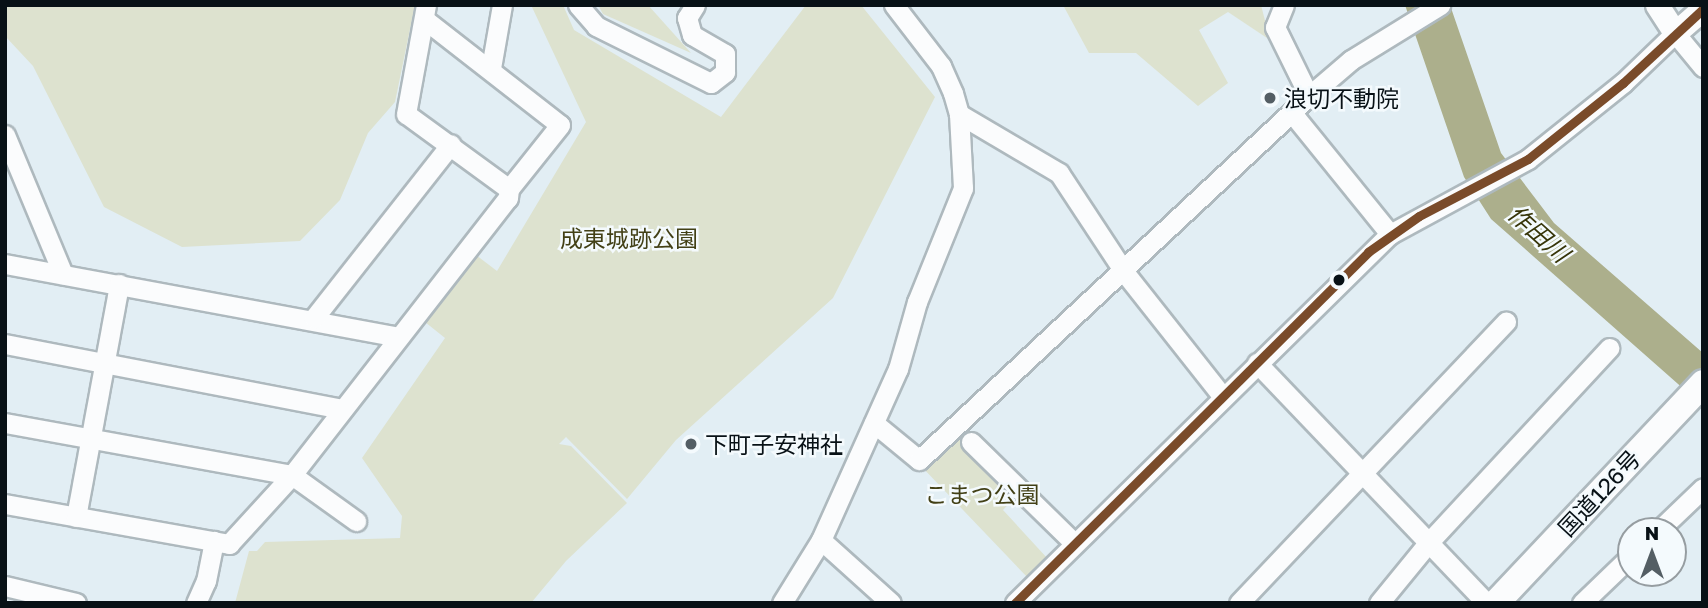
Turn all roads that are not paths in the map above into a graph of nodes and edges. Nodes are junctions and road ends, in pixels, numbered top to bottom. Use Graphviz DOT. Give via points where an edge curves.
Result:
graph roads {
  1 [pos="502,5"];
  2 [pos="578,5"];
  3 [pos="695,5"];
  4 [pos="894,5"];
  5 [pos="1284,5"];
  6 [pos="1440,5"];
  7 [pos="1657,5"];
  8 [pos="1703,9"];
  9 [pos="425,12"];
  10 [pos="1675,33"];
  11 [pos="491,68"];
  12 [pos="1703,68"];
  13 [pos="1308,96"];
  14 [pos="1292,113"];
  15 [pos="959,114"];
  16 [pos="5,135"];
  17 [pos="451,144"];
  18 [pos="5,183"];
  19 [pos="27,187"];
  20 [pos="509,189"];
  21 [pos="1390,234"];
  22 [pos="5,264"];
  23 [pos="1125,272"];
  24 [pos="63,274"];
  25 [pos="119,284"];
  26 [pos="314,318"];
  27 [pos="1506,322"];
  28 [pos="398,337"];
  29 [pos="5,344"];
  30 [pos="1609,348"];
  31 [pos="104,363"];
  32 [pos="1256,363"];
  33 [pos="1703,383"];
  34 [pos="1222,396"];
  35 [pos="343,409"];
  36 [pos="5,423"];
  37 [pos="874,423"];
  38 [pos="91,438"];
  39 [pos="971,442"];
  40 [pos="1363,470"];
  41 [pos="292,475"];
  42 [pos="1703,488"];
  43 [pos="5,505"];
  44 [pos="76,517"];
  45 [pos="1673,517"];
  46 [pos="356,521"];
  47 [pos="821,540"];
  48 [pos="214,541"];
  49 [pos="1429,542"];
  50 [pos="1074,543"];
  51 [pos="1617,569"];
  52 [pos="5,586"];
  53 [pos="76,603"];
  54 [pos="196,603"];
  55 [pos="782,603"];
  56 [pos="891,603"];
  57 [pos="1015,603"];
  58 [pos="1240,603"];
  59 [pos="1379,603"];
  60 [pos="1486,603"];
  61 [pos="1496,603"];
  62 [pos="1582,603"];
  1 -- 11 [label="street"];
  2 -- 3 [label="street" via="596,26 711,83 725,72 725,54 692,35 687,18"];
  4 -- 15 [label="street" via="941,66"];
  5 -- 13 [label="street" via="1275,27"];
  6 -- 13 [label="street" via="1394,32"];
  7 -- 10 [label="main road"];
  8 -- 10 [label="main road"];
  9 -- 11 [label="street"];
  9 -- 17 [label="street" via="406,114"];
  10 -- 12 [label="street"];
  10 -- 21 [label="street" via="1623,83 1528,159"];
  11 -- 20 [label="street" via="561,125"];
  13 -- 14 [label="street"];
  14 -- 21 [label="street"];
  14 -- 23 [label="street"];
  15 -- 23 [label="street" via="1059,173"];
  15 -- 37 [label="street" via="963,188 916,302 898,369"];
  16 -- 19 [label="street"];
  17 -- 20 [label="street"];
  17 -- 26 [label="street"];
  18 -- 19 [label="street"];
  19 -- 24 [label="street"];
  20 -- 28 [label="street" via="509,198"];
  21 -- 32 [label="street"];
  22 -- 24 [label="street"];
  23 -- 34 [label="street"];
  23 -- 37 [label="street" via="919,460"];
  24 -- 25 [label="street"];
  25 -- 26 [label="street"];
  25 -- 31 [label="street"];
  26 -- 28 [label="street"];
  27 -- 40 [label="street"];
  28 -- 35 [label="street"];
  29 -- 31 [label="street"];
  30 -- 49 [label="street"];
  31 -- 35 [label="street"];
  31 -- 38 [label="street"];
  32 -- 34 [label="street"];
  32 -- 40 [label="street"];
  33 -- 61 [label="highway, 国道126号"];
  34 -- 50 [label="street"];
  35 -- 41 [label="street"];
  36 -- 38 [label="street"];
  37 -- 47 [label="street"];
  38 -- 41 [label="street"];
  38 -- 44 [label="street"];
  39 -- 50 [label="street"];
  40 -- 49 [label="street"];
  40 -- 58 [label="street"];
  41 -- 46 [label="street"];
  41 -- 48 [label="street" via="229,544"];
  42 -- 45 [label="street"];
  43 -- 44 [label="street"];
  44 -- 48 [label="street"];
  47 -- 55 [label="street"];
  47 -- 56 [label="street"];
  48 -- 54 [label="street" via="206,582"];
  49 -- 59 [label="street"];
  49 -- 60 [label="street"];
  50 -- 57 [label="street"];
  51 -- 62 [label="street"];
  52 -- 53 [label="street"];
}
